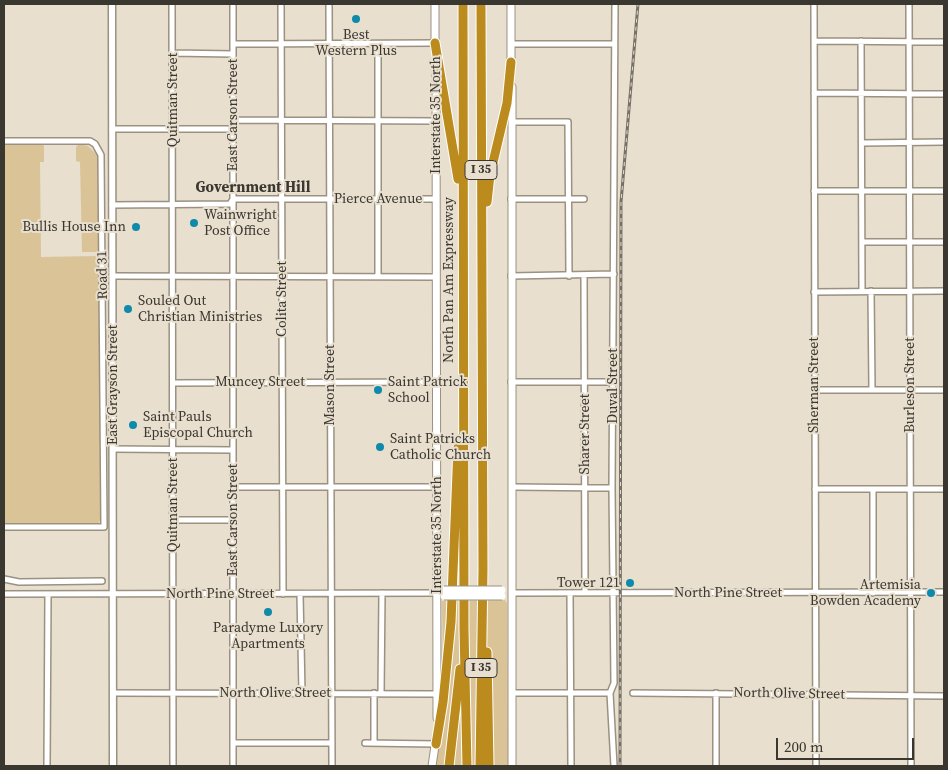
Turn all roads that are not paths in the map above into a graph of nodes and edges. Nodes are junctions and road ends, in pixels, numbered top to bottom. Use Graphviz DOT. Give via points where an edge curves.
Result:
graph roads {
  1 [pos="112,4"];
  2 [pos="172,4"];
  3 [pos="233,4"];
  4 [pos="281,4"];
  5 [pos="328,4"];
  6 [pos="435,4"];
  7 [pos="464,4"];
  8 [pos="481,4"];
  9 [pos="511,4"];
  10 [pos="615,4"];
  11 [pos="814,4"];
  12 [pos="909,4"];
  13 [pos="814,41"];
  14 [pos="861,41"];
  15 [pos="909,42"];
  16 [pos="944,42"];
  17 [pos="435,43"];
  18 [pos="233,44"];
  19 [pos="281,44"];
  20 [pos="328,44"];
  21 [pos="378,44"];
  22 [pos="511,44"];
  23 [pos="614,44"];
  24 [pos="172,54"];
  25 [pos="233,54"];
  26 [pos="511,62"];
  27 [pos="814,93"];
  28 [pos="862,93"];
  29 [pos="909,94"];
  30 [pos="944,94"];
  31 [pos="233,120"];
  32 [pos="281,121"];
  33 [pos="328,121"];
  34 [pos="436,121"];
  35 [pos="377,122"];
  36 [pos="512,122"];
  37 [pos="112,129"];
  38 [pos="173,129"];
  39 [pos="233,129"];
  40 [pos="4,141"];
  41 [pos="910,142"];
  42 [pos="944,142"];
  43 [pos="862,143"];
  44 [pos="814,191"];
  45 [pos="862,191"];
  46 [pos="910,191"];
  47 [pos="944,191"];
  48 [pos="233,199"];
  49 [pos="329,199"];
  50 [pos="436,199"];
  51 [pos="511,199"];
  52 [pos="568,199"];
  53 [pos="584,199"];
  54 [pos="281,200"];
  55 [pos="378,200"];
  56 [pos="112,205"];
  57 [pos="173,205"];
  58 [pos="862,242"];
  59 [pos="910,242"];
  60 [pos="944,242"];
  61 [pos="614,274"];
  62 [pos="584,275"];
  63 [pos="113,276"];
  64 [pos="173,276"];
  65 [pos="234,276"];
  66 [pos="511,276"];
  67 [pos="569,276"];
  68 [pos="282,277"];
  69 [pos="329,277"];
  70 [pos="378,277"];
  71 [pos="436,277"];
  72 [pos="862,291"];
  73 [pos="871,291"];
  74 [pos="910,291"];
  75 [pos="944,291"];
  76 [pos="814,292"];
  77 [pos="463,322"];
  78 [pos="482,337"];
  79 [pos="282,381"];
  80 [pos="233,382"];
  81 [pos="330,382"];
  82 [pos="437,382"];
  83 [pos="511,382"];
  84 [pos="584,382"];
  85 [pos="614,382"];
  86 [pos="174,383"];
  87 [pos="463,385"];
  88 [pos="814,390"];
  89 [pos="872,390"];
  90 [pos="910,390"];
  91 [pos="944,390"];
  92 [pos="113,449"];
  93 [pos="233,450"];
  94 [pos="173,451"];
  95 [pos="233,487"];
  96 [pos="282,487"];
  97 [pos="330,487"];
  98 [pos="437,487"];
  99 [pos="512,487"];
  100 [pos="585,488"];
  101 [pos="612,488"];
  102 [pos="815,489"];
  103 [pos="873,489"];
  104 [pos="910,489"];
  105 [pos="944,489"];
  106 [pos="173,520"];
  107 [pos="233,520"];
  108 [pos="4,527"];
  109 [pos="483,569"];
  110 [pos="4,579"];
  111 [pos="102,581"];
  112 [pos="873,592"];
  113 [pos="911,592"];
  114 [pos="944,592"];
  115 [pos="382,593"];
  116 [pos="436,593"];
  117 [pos="513,593"];
  118 [pos="570,593"];
  119 [pos="585,593"];
  120 [pos="614,593"];
  121 [pos="814,593"];
  122 [pos="4,594"];
  123 [pos="48,594"];
  124 [pos="113,594"];
  125 [pos="174,594"];
  126 [pos="233,594"];
  127 [pos="283,594"];
  128 [pos="300,594"];
  129 [pos="331,594"];
  130 [pos="464,629"];
  131 [pos="113,693"];
  132 [pos="174,693"];
  133 [pos="233,693"];
  134 [pos="302,693"];
  135 [pos="374,693"];
  136 [pos="381,693"];
  137 [pos="513,693"];
  138 [pos="633,693"];
  139 [pos="716,693"];
  140 [pos="332,694"];
  141 [pos="437,694"];
  142 [pos="570,694"];
  143 [pos="610,694"];
  144 [pos="814,695"];
  145 [pos="911,696"];
  146 [pos="944,696"];
  147 [pos="233,743"];
  148 [pos="332,743"];
  149 [pos="365,743"];
  150 [pos="374,743"];
  151 [pos="436,744"];
  152 [pos="47,766"];
  153 [pos="113,766"];
  154 [pos="173,766"];
  155 [pos="233,766"];
  156 [pos="332,766"];
  157 [pos="432,766"];
  158 [pos="449,766"];
  159 [pos="467,766"];
  160 [pos="480,766"];
  161 [pos="490,766"];
  162 [pos="512,766"];
  163 [pos="571,766"];
  164 [pos="614,766"];
  165 [pos="716,766"];
  166 [pos="816,766"];
  167 [pos="911,766"];
  1 -- 37 [label="street, East Grayson Street"];
  2 -- 24 [label="street, Quitman Street"];
  3 -- 18 [label="street, East Carson Street"];
  4 -- 19 [label="street, Colita Street"];
  5 -- 20 [label="street, Mason Street"];
  6 -- 17 [label="main road, Interstate 35 North"];
  7 -- 77 [label="highway, North Pan Am Expressway / I 35"];
  8 -- 78 [label="highway, I 35"];
  9 -- 22 [label="main road"];
  10 -- 23 [label="street, Duval Street"];
  11 -- 13 [label="street, Sherman Street"];
  12 -- 15 [label="street, Burleson Street"];
  13 -- 14 [label="street"];
  13 -- 27 [label="street, Sherman Street"];
  14 -- 15 [label="street"];
  14 -- 28 [label="street"];
  15 -- 16 [label="street"];
  15 -- 29 [label="street, Burleson Street"];
  17 -- 21 [label="street"];
  17 -- 34 [label="main road, Interstate 35 North"];
  17 -- 77 [label="highway" via="458,175"];
  18 -- 19 [label="street"];
  18 -- 25 [label="street, East Carson Street"];
  19 -- 20 [label="street"];
  19 -- 32 [label="street, Colita Street"];
  20 -- 21 [label="street"];
  20 -- 33 [label="street, Mason Street"];
  21 -- 35 [label="street"];
  22 -- 23 [label="street"];
  22 -- 26 [label="main road"];
  23 -- 61 [label="street, Duval Street"];
  24 -- 25 [label="street"];
  24 -- 38 [label="street, Quitman Street"];
  25 -- 31 [label="street, East Carson Street"];
  26 -- 36 [label="main road"];
  26 -- 78 [label="highway" via="507,104 488,188"];
  27 -- 28 [label="street"];
  27 -- 44 [label="street, Sherman Street"];
  28 -- 29 [label="street"];
  28 -- 43 [label="street"];
  29 -- 30 [label="street"];
  29 -- 41 [label="street, Burleson Street"];
  31 -- 32 [label="street"];
  31 -- 39 [label="street, East Carson Street"];
  32 -- 33 [label="street"];
  32 -- 54 [label="street, Colita Street"];
  33 -- 35 [label="street"];
  33 -- 49 [label="street, Mason Street"];
  34 -- 35 [label="street"];
  34 -- 50 [label="main road, Interstate 35 North"];
  35 -- 55 [label="street"];
  36 -- 51 [label="main road"];
  36 -- 52 [label="street" via="568,122"];
  37 -- 38 [label="street"];
  37 -- 56 [label="street, East Grayson Street"];
  38 -- 39 [label="street"];
  38 -- 57 [label="street, Quitman Street"];
  39 -- 48 [label="street, East Carson Street"];
  40 -- 108 [label="street, Road 31" via="86,140 96,144 101,154 104,527"];
  41 -- 42 [label="street"];
  41 -- 43 [label="street"];
  41 -- 46 [label="street, Burleson Street"];
  43 -- 45 [label="street"];
  44 -- 45 [label="street"];
  44 -- 76 [label="street, Sherman Street"];
  45 -- 46 [label="street"];
  45 -- 58 [label="street"];
  46 -- 47 [label="street"];
  46 -- 59 [label="street, Burleson Street"];
  48 -- 54 [label="street, Pierce Avenue"];
  48 -- 57 [label="street, Pierce Avenue" via="230,204"];
  48 -- 65 [label="street, East Carson Street"];
  49 -- 54 [label="street, Pierce Avenue"];
  49 -- 55 [label="street, Pierce Avenue"];
  49 -- 69 [label="street, Mason Street"];
  50 -- 55 [label="street, Pierce Avenue"];
  50 -- 71 [label="main road, Interstate 35 North"];
  51 -- 52 [label="street"];
  51 -- 66 [label="main road"];
  52 -- 53 [label="street"];
  52 -- 67 [label="street"];
  54 -- 68 [label="street, Colita Street"];
  55 -- 70 [label="street"];
  56 -- 57 [label="street, Pierce Avenue"];
  56 -- 63 [label="street, East Grayson Street"];
  57 -- 64 [label="street, Quitman Street"];
  58 -- 59 [label="street"];
  58 -- 72 [label="street"];
  59 -- 60 [label="street"];
  59 -- 74 [label="street, Burleson Street"];
  61 -- 62 [label="street"];
  61 -- 85 [label="street, Duval Street"];
  62 -- 67 [label="street"];
  62 -- 84 [label="street, Sharer Street"];
  63 -- 64 [label="street"];
  63 -- 92 [label="street, East Grayson Street"];
  64 -- 65 [label="street"];
  64 -- 86 [label="street, Quitman Street"];
  65 -- 68 [label="street"];
  65 -- 80 [label="street, East Carson Street"];
  66 -- 67 [label="street"];
  66 -- 83 [label="main road"];
  68 -- 69 [label="street"];
  68 -- 79 [label="street, Colita Street"];
  69 -- 70 [label="street"];
  69 -- 81 [label="street, Mason Street"];
  70 -- 71 [label="street"];
  71 -- 82 [label="main road, Interstate 35 North"];
  72 -- 73 [label="street"];
  72 -- 76 [label="street"];
  73 -- 74 [label="street"];
  73 -- 89 [label="street"];
  74 -- 75 [label="street"];
  74 -- 90 [label="street, Burleson Street"];
  76 -- 88 [label="street, Sherman Street"];
  77 -- 87 [label="highway, North Pan Am Expressway / I 35"];
  78 -- 109 [label="highway, I 35"];
  79 -- 80 [label="street, Muncey Street"];
  79 -- 81 [label="street, Muncey Street"];
  79 -- 96 [label="street, Colita Street"];
  80 -- 86 [label="street, Muncey Street"];
  80 -- 93 [label="street, East Carson Street"];
  81 -- 82 [label="street, Muncey Street"];
  81 -- 97 [label="street, Mason Street"];
  82 -- 98 [label="main road, Interstate 35 North"];
  83 -- 84 [label="street"];
  83 -- 99 [label="main road"];
  84 -- 85 [label="street"];
  84 -- 100 [label="street, Sharer Street"];
  85 -- 101 [label="street, Duval Street"];
  86 -- 94 [label="street, Quitman Street"];
  87 -- 130 [label="highway, North Pan Am Expressway / I 35"];
  87 -- 151 [label="highway" via="458,429 451,622"];
  88 -- 89 [label="street"];
  88 -- 102 [label="street, Sherman Street"];
  89 -- 90 [label="street"];
  90 -- 91 [label="street"];
  90 -- 104 [label="street, Burleson Street"];
  92 -- 94 [label="street"];
  92 -- 124 [label="street, East Grayson Street"];
  93 -- 94 [label="street"];
  93 -- 95 [label="street, East Carson Street"];
  94 -- 106 [label="street, Quitman Street"];
  95 -- 96 [label="street"];
  95 -- 107 [label="street, East Carson Street"];
  96 -- 97 [label="street"];
  96 -- 127 [label="street, Colita Street"];
  97 -- 98 [label="street"];
  97 -- 129 [label="street, Mason Street"];
  98 -- 116 [label="main road, Interstate 35 North"];
  99 -- 100 [label="street"];
  99 -- 117 [label="main road"];
  100 -- 101 [label="street"];
  100 -- 119 [label="street, Sharer Street"];
  101 -- 120 [label="street, Duval Street"];
  102 -- 103 [label="street"];
  102 -- 121 [label="street, Sherman Street"];
  103 -- 104 [label="street"];
  103 -- 112 [label="street"];
  104 -- 105 [label="street"];
  104 -- 113 [label="street, Burleson Street"];
  106 -- 107 [label="street"];
  106 -- 125 [label="street, Quitman Street"];
  107 -- 126 [label="street, East Carson Street"];
  109 -- 160 [label="highway, I 35"];
  109 -- 161 [label="highway"];
  110 -- 111 [label="street" via="20,582"];
  112 -- 113 [label="street, North Pine Street"];
  112 -- 121 [label="street, North Pine Street"];
  113 -- 114 [label="street, North Pine Street"];
  113 -- 145 [label="street, Burleson Street"];
  115 -- 116 [label="street, North Pine Street"];
  115 -- 129 [label="street, North Pine Street"];
  115 -- 136 [label="street"];
  116 -- 117 [label="main road, North Pine Street, bridge"];
  116 -- 141 [label="main road, Interstate 35 North"];
  117 -- 118 [label="street, North Pine Street"];
  117 -- 137 [label="main road"];
  118 -- 119 [label="street, North Pine Street"];
  118 -- 142 [label="street"];
  119 -- 120 [label="street, North Pine Street"];
  120 -- 121 [label="street, North Pine Street"];
  120 -- 143 [label="street, Duval Street" via="614,682"];
  121 -- 144 [label="street, Sherman Street"];
  122 -- 123 [label="street, North Pine Street"];
  123 -- 124 [label="street, North Pine Street"];
  123 -- 152 [label="street"];
  124 -- 125 [label="street, North Pine Street"];
  124 -- 131 [label="street, East Grayson Street"];
  125 -- 126 [label="street, North Pine Street"];
  125 -- 132 [label="street, Quitman Street"];
  126 -- 127 [label="street, North Pine Street"];
  126 -- 133 [label="street, East Carson Street"];
  127 -- 128 [label="street, North Pine Street"];
  128 -- 129 [label="street, North Pine Street"];
  128 -- 134 [label="street"];
  129 -- 140 [label="street, Mason Street"];
  130 -- 158 [label="highway"];
  130 -- 159 [label="highway, North Pan Am Expressway / I 35"];
  131 -- 132 [label="street, North Olive Street"];
  131 -- 153 [label="street, East Grayson Street"];
  132 -- 133 [label="street, North Olive Street"];
  132 -- 154 [label="street, Quitman Street"];
  133 -- 134 [label="street, North Olive Street"];
  133 -- 147 [label="street, East Carson Street"];
  134 -- 140 [label="street, North Olive Street"];
  135 -- 136 [label="street, North Olive Street"];
  135 -- 140 [label="street, North Olive Street"];
  135 -- 150 [label="street"];
  136 -- 141 [label="street, North Olive Street"];
  137 -- 142 [label="street"];
  137 -- 162 [label="main road"];
  138 -- 139 [label="street, North Olive Street"];
  139 -- 144 [label="street, North Olive Street"];
  139 -- 165 [label="street"];
  140 -- 148 [label="street, Mason Street"];
  141 -- 151 [label="main road, Interstate 35 North"];
  142 -- 143 [label="street"];
  142 -- 163 [label="street"];
  143 -- 164 [label="street, Duval Street"];
  144 -- 145 [label="street, North Olive Street"];
  144 -- 166 [label="street, Sherman Street"];
  145 -- 146 [label="street, North Olive Street"];
  145 -- 167 [label="street, Burleson Street"];
  147 -- 148 [label="street"];
  147 -- 155 [label="street, East Carson Street"];
  148 -- 156 [label="street, Mason Street"];
  149 -- 150 [label="street"];
  150 -- 151 [label="street"];
  151 -- 157 [label="main road, Interstate 35 North"];
}
